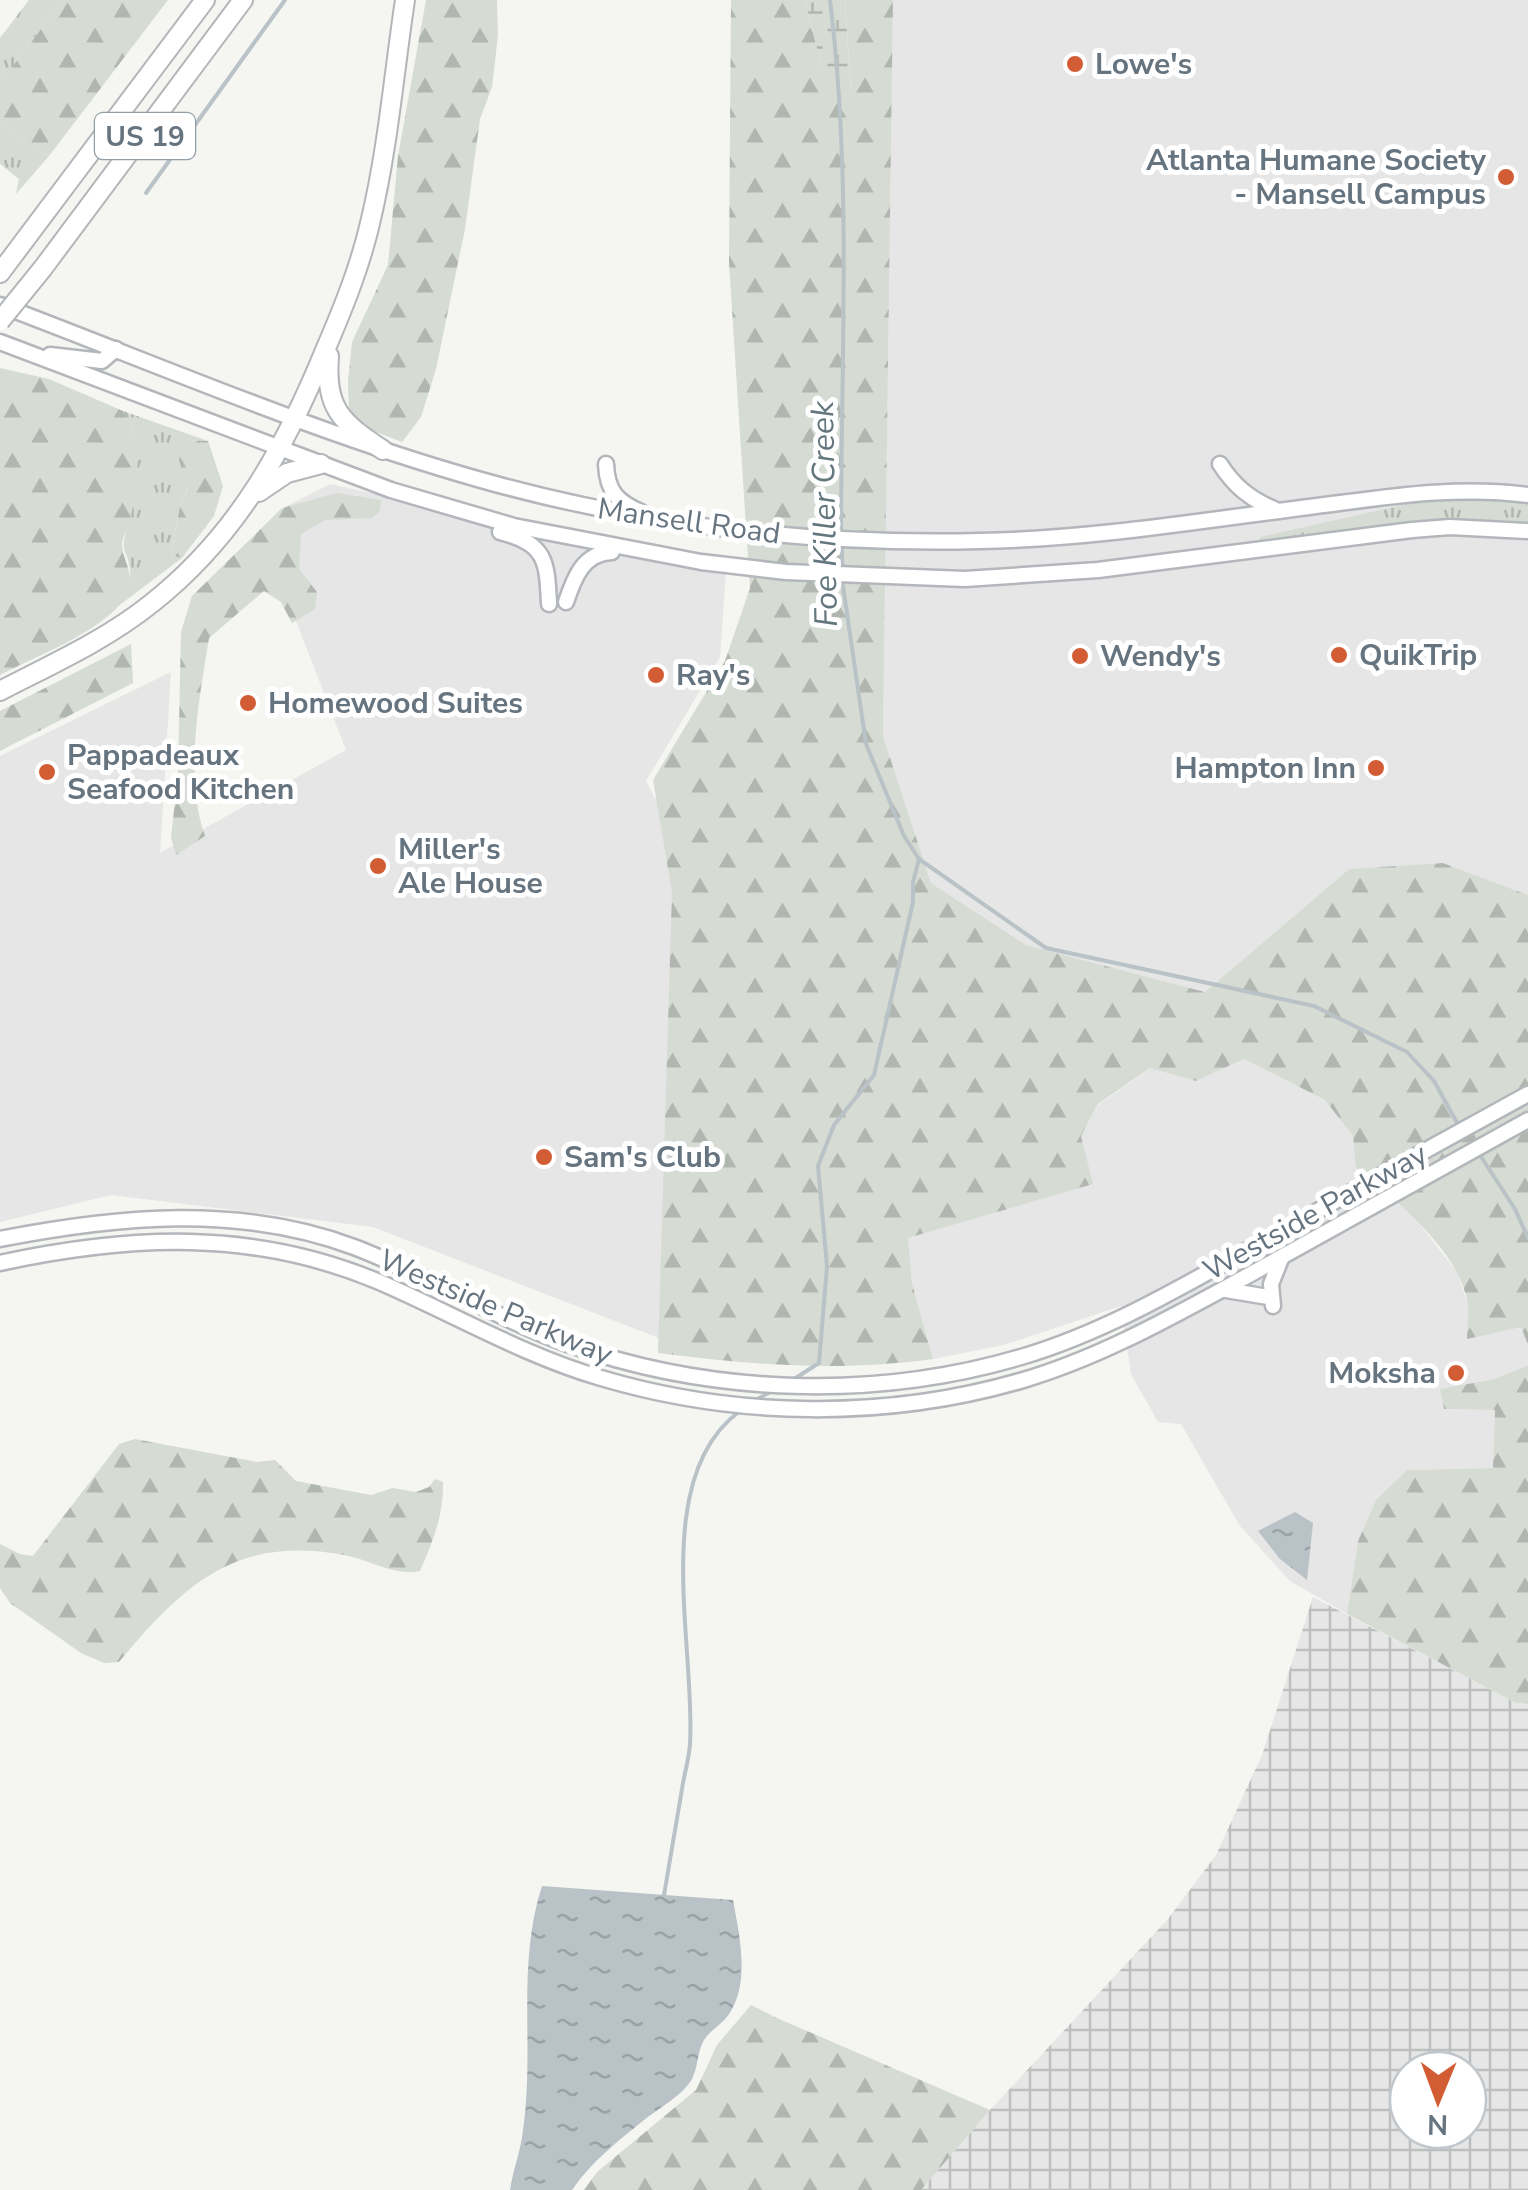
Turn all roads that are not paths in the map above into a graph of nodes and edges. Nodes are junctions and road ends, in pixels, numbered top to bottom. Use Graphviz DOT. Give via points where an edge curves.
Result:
graph roads {
  1 [pos="205,0"];
  2 [pos="243,0"];
  3 [pos="405,0"];
  4 [pos="6,266"];
  5 [pos="0,305"];
  6 [pos="0,321"];
  7 [pos="330,340"];
  8 [pos="0,342"];
  9 [pos="116,349"];
  10 [pos="25,352"];
  11 [pos="298,418"];
  12 [pos="281,449"];
  13 [pos="383,450"];
  14 [pos="321,464"];
  15 [pos="606,464"];
  16 [pos="1220,464"];
  17 [pos="1528,495"];
  18 [pos="248,502"];
  19 [pos="446,507"];
  20 [pos="1280,511"];
  21 [pos="665,522"];
  22 [pos="1528,531"];
  23 [pos="658,556"];
  24 [pos="566,602"];
  25 [pos="549,604"];
  26 [pos="0,690"];
  27 [pos="1528,1094"];
  28 [pos="1528,1120"];
  29 [pos="0,1239"];
  30 [pos="1282,1257"];
  31 [pos="0,1262"];
  32 [pos="1220,1291"];
  1 -- 4 [label="highway, US 19"];
  2 -- 6 [label="highway, US 19, bridge"];
  3 -- 7 [label="highway" via="372,215"];
  5 -- 9 [label="main road, Mansell Road"];
  7 -- 11 [label="highway"];
  7 -- 13 [label="highway" via="334,408"];
  8 -- 10 [label="main road, Mansell Road"];
  9 -- 10 [label="main road" via="92,361"];
  9 -- 11 [label="main road, Mansell Road"];
  10 -- 12 [label="main road, Mansell Road"];
  11 -- 12 [label="highway"];
  11 -- 13 [label="main road, Mansell Road"];
  12 -- 14 [label="main road, Mansell Road"];
  12 -- 18 [label="highway"];
  13 -- 21 [label="main road, Mansell Road" via="524,492"];
  14 -- 18 [label="highway" via="286,472"];
  14 -- 19 [label="main road, Mansell Road"];
  15 -- 21 [label="main road" via="607,481 620,501"];
  16 -- 20 [label="main road" via="1256,502"];
  17 -- 20 [label="main road, Mansell Road" via="1432,492"];
  18 -- 26 [label="highway" via="152,604 100,640"];
  19 -- 23 [label="main road, Mansell Road"];
  19 -- 25 [label="main road" via="467,523 532,543 545,564"];
  20 -- 21 [label="main road, Mansell Road" via="1107,534 903,542"];
  22 -- 23 [label="main road, Mansell Road" via="1450,527 1098,570 965,579 786,572"];
  23 -- 24 [label="main road" via="601,553 577,574"];
  27 -- 29 [label="main road, Westside Parkway" via="1152,1302 1066,1341 961,1372 865,1384 740,1383 617,1360 554,1339 356,1248 260,1223 139,1219"];
  28 -- 30 [label="main road, Westside Parkway"];
  30 -- 32 [label="main road, Westside Parkway"];
  30 -- 32 [label="main road" via="1270,1301"];
  31 -- 32 [label="main road, Westside Parkway" via="177,1240 282,1250 366,1276 516,1348 600,1378 668,1395 795,1409 906,1404 1021,1380 1122,1342"];
}
